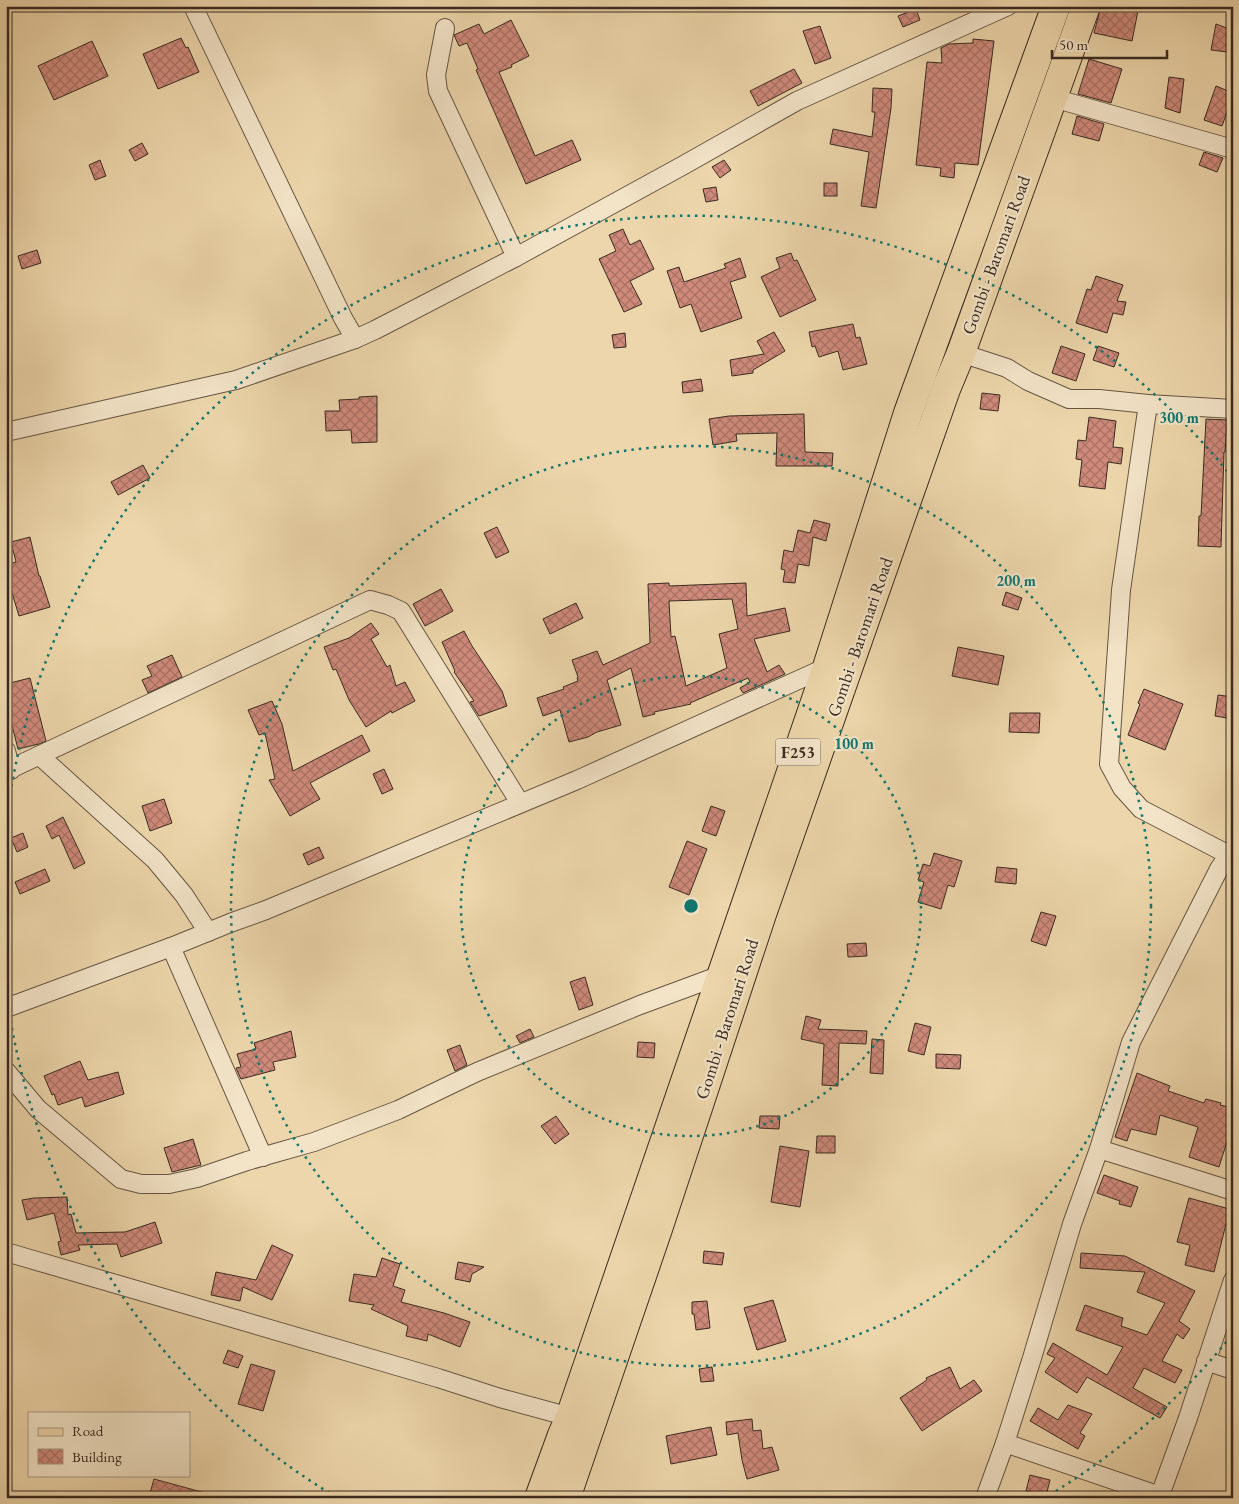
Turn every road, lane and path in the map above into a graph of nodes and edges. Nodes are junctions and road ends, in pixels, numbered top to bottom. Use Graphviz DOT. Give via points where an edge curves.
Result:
graph roads {
  1 [pos="194,6"];
  2 [pos="1008,6"];
  3 [pos="1056,6"];
  4 [pos="1086,6"];
  5 [pos="445,28"];
  6 [pos="1053,98"];
  7 [pos="1233,149"];
  8 [pos="516,257"];
  9 [pos="355,339"];
  10 [pos="961,353"];
  11 [pos="1148,404"];
  12 [pos="1233,409"];
  13 [pos="6,432"];
  14 [pos="827,667"];
  15 [pos="6,751"];
  16 [pos="40,756"];
  17 [pos="9,770"];
  18 [pos="520,803"];
  19 [pos="1231,852"];
  20 [pos="753,911"];
  21 [pos="208,932"];
  22 [pos="171,947"];
  23 [pos="721,975"];
  24 [pos="6,1008"];
  25 [pos="6,1071"];
  26 [pos="1100,1149"];
  27 [pos="263,1157"];
  28 [pos="1233,1191"];
  29 [pos="6,1252"];
  30 [pos="1233,1280"];
  31 [pos="1206,1361"];
  32 [pos="1233,1370"];
  33 [pos="570,1416"];
  34 [pos="1005,1443"];
  35 [pos="1160,1497"];
  36 [pos="539,1498"];
  37 [pos="566,1498"];
  38 [pos="985,1498"];
  1 -- 9 [label="street" via="342,318"];
  2 -- 8 [label="street" via="797,101"];
  3 -- 14 [label="main road, Gombi - Baromari Road / F253" via="908,413"];
  4 -- 6 [label="main road, Gombi - Baromari Road / F253"];
  5 -- 8 [label="street" via="436,75 438,91"];
  6 -- 7 [label="street"];
  6 -- 10 [label="main road, Gombi - Baromari Road / F253"];
  8 -- 9 [label="street"];
  9 -- 13 [label="street" via="236,380"];
  10 -- 11 [label="street" via="1007,368 1069,399"];
  10 -- 20 [label="main road, Gombi - Baromari Road / F253"];
  11 -- 12 [label="street"];
  11 -- 19 [label="street" via="1120,590 1109,764 1122,788 1141,809"];
  14 -- 18 [label="street"];
  14 -- 20 [label="main road, Gombi - Baromari Road / F253"];
  15 -- 17 [label="street"];
  16 -- 17 [label="street"];
  16 -- 18 [label="street" via="370,600 401,611"];
  16 -- 21 [label="street" via="156,860"];
  18 -- 21 [label="street"];
  19 -- 26 [label="street" via="1219,868 1131,1042"];
  20 -- 23 [label="main road, Gombi - Baromari Road / F253"];
  20 -- 37 [label="main road, Gombi - Baromari Road / F253" via="658,1229"];
  21 -- 22 [label="street"];
  22 -- 24 [label="street"];
  22 -- 27 [label="street"];
  23 -- 27 [label="street" via="478,1072 398,1110 314,1142"];
  23 -- 33 [label="main road, Gombi - Baromari Road / F253"];
  25 -- 27 [label="street" via="38,1108 121,1179 141,1184 169,1184"];
  26 -- 28 [label="street"];
  26 -- 34 [label="street" via="1072,1224"];
  29 -- 33 [label="street"];
  30 -- 31 [label="street"];
  31 -- 32 [label="street"];
  31 -- 35 [label="street"];
  33 -- 36 [label="main road, Gombi - Baromari Road / F253"];
  34 -- 35 [label="street"];
  34 -- 38 [label="street"];
}
